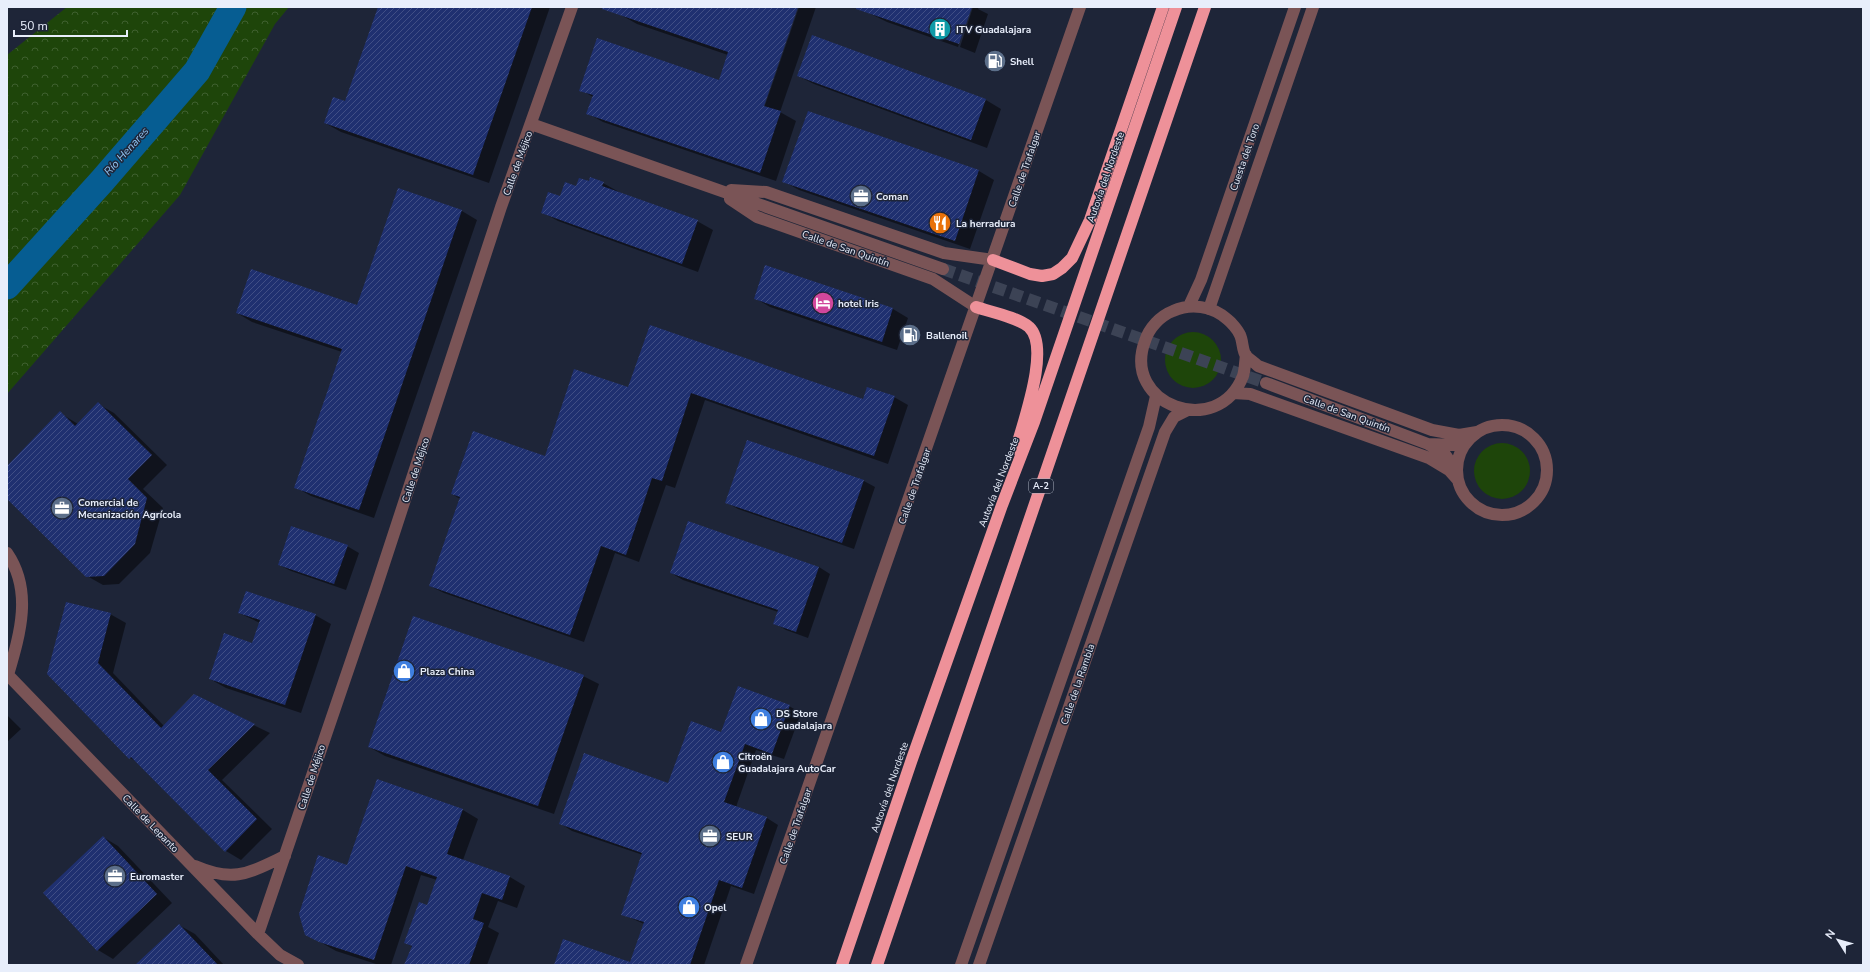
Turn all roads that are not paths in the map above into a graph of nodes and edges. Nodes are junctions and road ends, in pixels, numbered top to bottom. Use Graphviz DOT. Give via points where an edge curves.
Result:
graph roads {
  1 [pos="572,7"];
  2 [pos="1080,7"];
  3 [pos="1163,7"];
  4 [pos="1176,7"];
  5 [pos="1205,7"];
  6 [pos="1295,7"];
  7 [pos="1312,7"];
  8 [pos="531,124"];
  9 [pos="716,189"];
  10 [pos="993,260"];
  11 [pos="943,269"];
  12 [pos="1189,306"];
  13 [pos="976,307"];
  14 [pos="1209,309"];
  15 [pos="1246,355"];
  16 [pos="1266,383"];
  17 [pos="1233,393"];
  18 [pos="1156,396"];
  19 [pos="1186,411"];
  20 [pos="1477,432"];
  21 [pos="1466,441"];
  22 [pos="1428,444"];
  23 [pos="1456,474"];
  24 [pos="1002,505"];
  25 [pos="7,553"];
  26 [pos="8,674"];
  27 [pos="285,856"];
  28 [pos="192,865"];
  29 [pos="258,934"];
  30 [pos="298,965"];
  31 [pos="746,965"];
  32 [pos="842,965"];
  33 [pos="877,965"];
  34 [pos="961,965"];
  35 [pos="979,965"];
  1 -- 8 [label="street, Calle de Méjico"];
  2 -- 10 [label="street, Calle de Trafalgar"];
  3 -- 10 [label="highway" via="1090,220 1072,258 1053,274 1042,276"];
  4 -- 24 [label="highway, Autovía del Nordeste" via="1034,422"];
  5 -- 33 [label="highway, A-2"];
  6 -- 12 [label="street, Cuesta del Toro" via="1201,280"];
  7 -- 14 [label="street"];
  8 -- 9 [label="street, Calle de San Quintín"];
  8 -- 27 [label="street, Calle de Méjico"];
  9 -- 10 [label="street, Calle de San Quintín" via="766,192 944,253"];
  9 -- 11 [label="street, Calle de San Quintín"];
  9 -- 13 [label="street, Calle de San Quintín" via="757,217 933,279"];
  10 -- 13 [label="street, Calle de Trafalgar"];
  12 -- 14 [label="street"];
  12 -- 18 [label="street" via="1172,311 1158,320 1148,333 1142,349 1142,366 1146,382"];
  13 -- 24 [label="highway" via="1029,327 1037,343 1038,365"];
  13 -- 31 [label="street, Calle de Trafalgar"];
  14 -- 15 [label="street" via="1228,319 1240,335"];
  15 -- 17 [label="street" via="1243,375"];
  15 -- 20 [label="street" via="1258,366 1432,430 1459,435"];
  16 -- 22 [label="street, Calle de San Quintín"];
  17 -- 19 [label="street" via="1219,404 1203,410"];
  17 -- 23 [label="street" via="1250,394 1429,458"];
  18 -- 19 [label="street" via="1170,406"];
  18 -- 34 [label="street" via="1149,427"];
  19 -- 35 [label="street, Calle de la Rambla" via="1174,417 1165,432"];
  20 -- 21 [label="street"];
  20 -- 23 [label="street" via="1490,426 1504,425 1518,428 1530,435 1540,446 1545,459 1547,473 1543,487 1536,499 1525,508 1512,514 1498,515 1484,512 1472,504 1463,493"];
  21 -- 22 [label="street, Calle de San Quintín" via="1454,445"];
  21 -- 23 [label="street" via="1458,458"];
  22 -- 23 [label="street, Calle de San Quintín" via="1444,453"];
  24 -- 32 [label="highway, Autovía del Nordeste"];
  25 -- 26 [label="street, Calle de Lepanto" via="20,582 23,606 20,633"];
  26 -- 28 [label="street, Calle de Lepanto"];
  27 -- 28 [label="street" via="241,875 230,876"];
  27 -- 29 [label="street, Calle de Méjico"];
  28 -- 29 [label="street, Calle de Lepanto"];
  29 -- 30 [label="street, Calle de Lepanto" via="280,955"];
}
